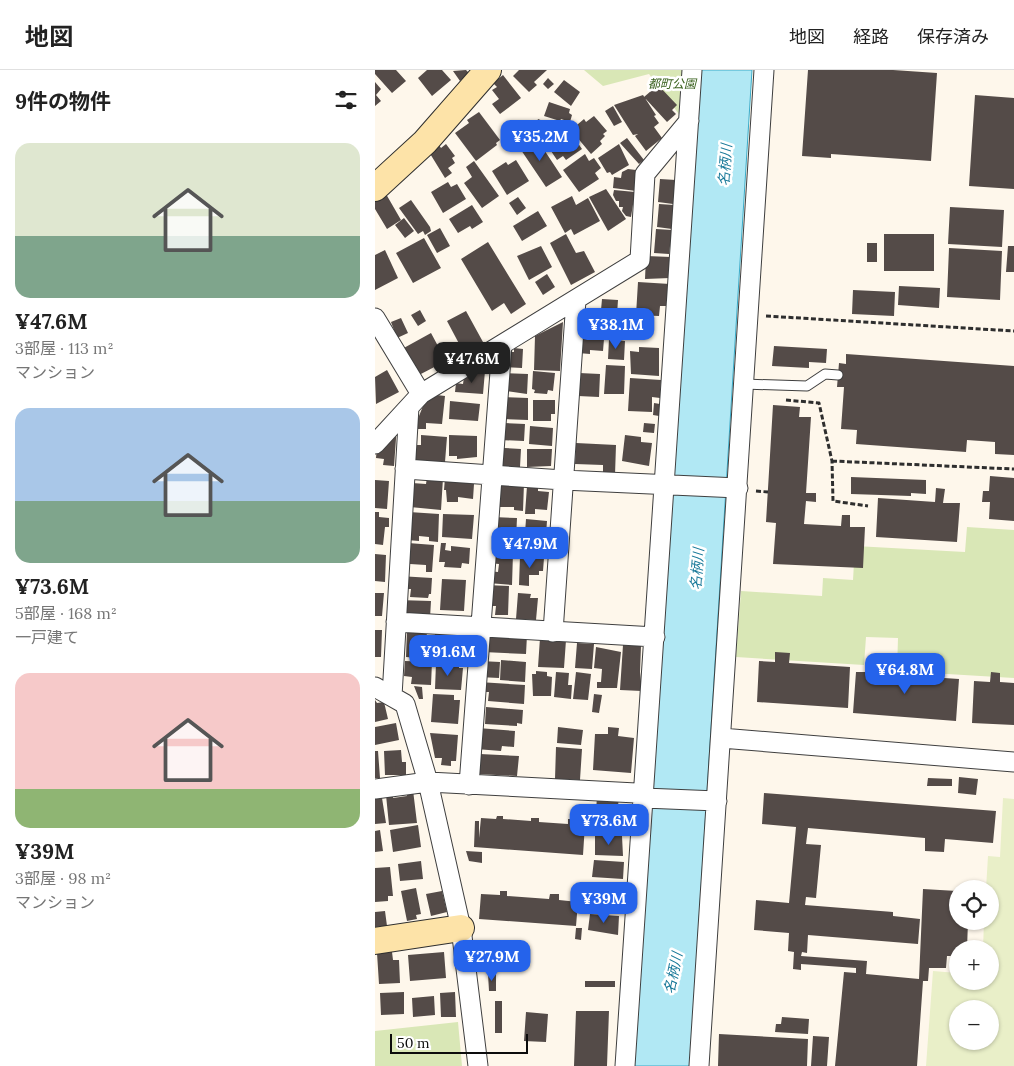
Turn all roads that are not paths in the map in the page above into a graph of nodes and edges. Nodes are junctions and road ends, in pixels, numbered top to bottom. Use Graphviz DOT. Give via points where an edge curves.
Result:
graph roads {
  1 [pos="488,70"];
  2 [pos="692,70"];
  3 [pos="764,70"];
  4 [pos="689,121"];
  5 [pos="375,188"];
  6 [pos="576,300"];
  7 [pos="375,318"];
  8 [pos="502,345"];
  9 [pos="838,375"];
  10 [pos="744,384"];
  11 [pos="415,401"];
  12 [pos="375,444"];
  13 [pos="405,470"];
  14 [pos="491,476"];
  15 [pos="563,480"];
  16 [pos="664,484"];
  17 [pos="738,488"];
  18 [pos="396,622"];
  19 [pos="480,626"];
  20 [pos="553,632"];
  21 [pos="655,637"];
  22 [pos="375,687"];
  23 [pos="392,696"];
  24 [pos="721,738"];
  25 [pos="1014,762"];
  26 [pos="428,782"];
  27 [pos="469,786"];
  28 [pos="375,790"];
  29 [pos="644,798"];
  30 [pos="717,801"];
  31 [pos="461,928"];
  32 [pos="375,941"];
  33 [pos="478,1066"];
  34 [pos="625,1066"];
  35 [pos="699,1066"];
  1 -- 5 [label="street" via="425,142"];
  2 -- 4 [label="street"];
  3 -- 10 [label="street"];
  4 -- 6 [label="street" via="645,174 640,260"];
  4 -- 16 [label="street"];
  6 -- 8 [label="street"];
  6 -- 15 [label="street"];
  7 -- 11 [label="street"];
  8 -- 11 [label="street"];
  8 -- 14 [label="street"];
  9 -- 10 [label="lane" via="825,374 807,386"];
  10 -- 17 [label="street"];
  11 -- 12 [label="street"];
  11 -- 13 [label="street"];
  13 -- 14 [label="street"];
  13 -- 18 [label="street"];
  14 -- 15 [label="street"];
  14 -- 19 [label="street"];
  15 -- 16 [label="street"];
  15 -- 20 [label="street"];
  16 -- 17 [label="street"];
  16 -- 21 [label="street"];
  17 -- 24 [label="street"];
  18 -- 19 [label="street"];
  18 -- 23 [label="street"];
  19 -- 20 [label="street"];
  19 -- 27 [label="street"];
  20 -- 21 [label="street"];
  21 -- 29 [label="street"];
  22 -- 23 [label="street"];
  23 -- 26 [label="street" via="405,704"];
  24 -- 25 [label="street"];
  24 -- 30 [label="street"];
  26 -- 27 [label="street"];
  26 -- 28 [label="street"];
  26 -- 31 [label="street"];
  27 -- 29 [label="street" via="636,793"];
  29 -- 30 [label="street"];
  29 -- 34 [label="street"];
  30 -- 35 [label="street"];
  31 -- 32 [label="street"];
  31 -- 33 [label="street"];
}
